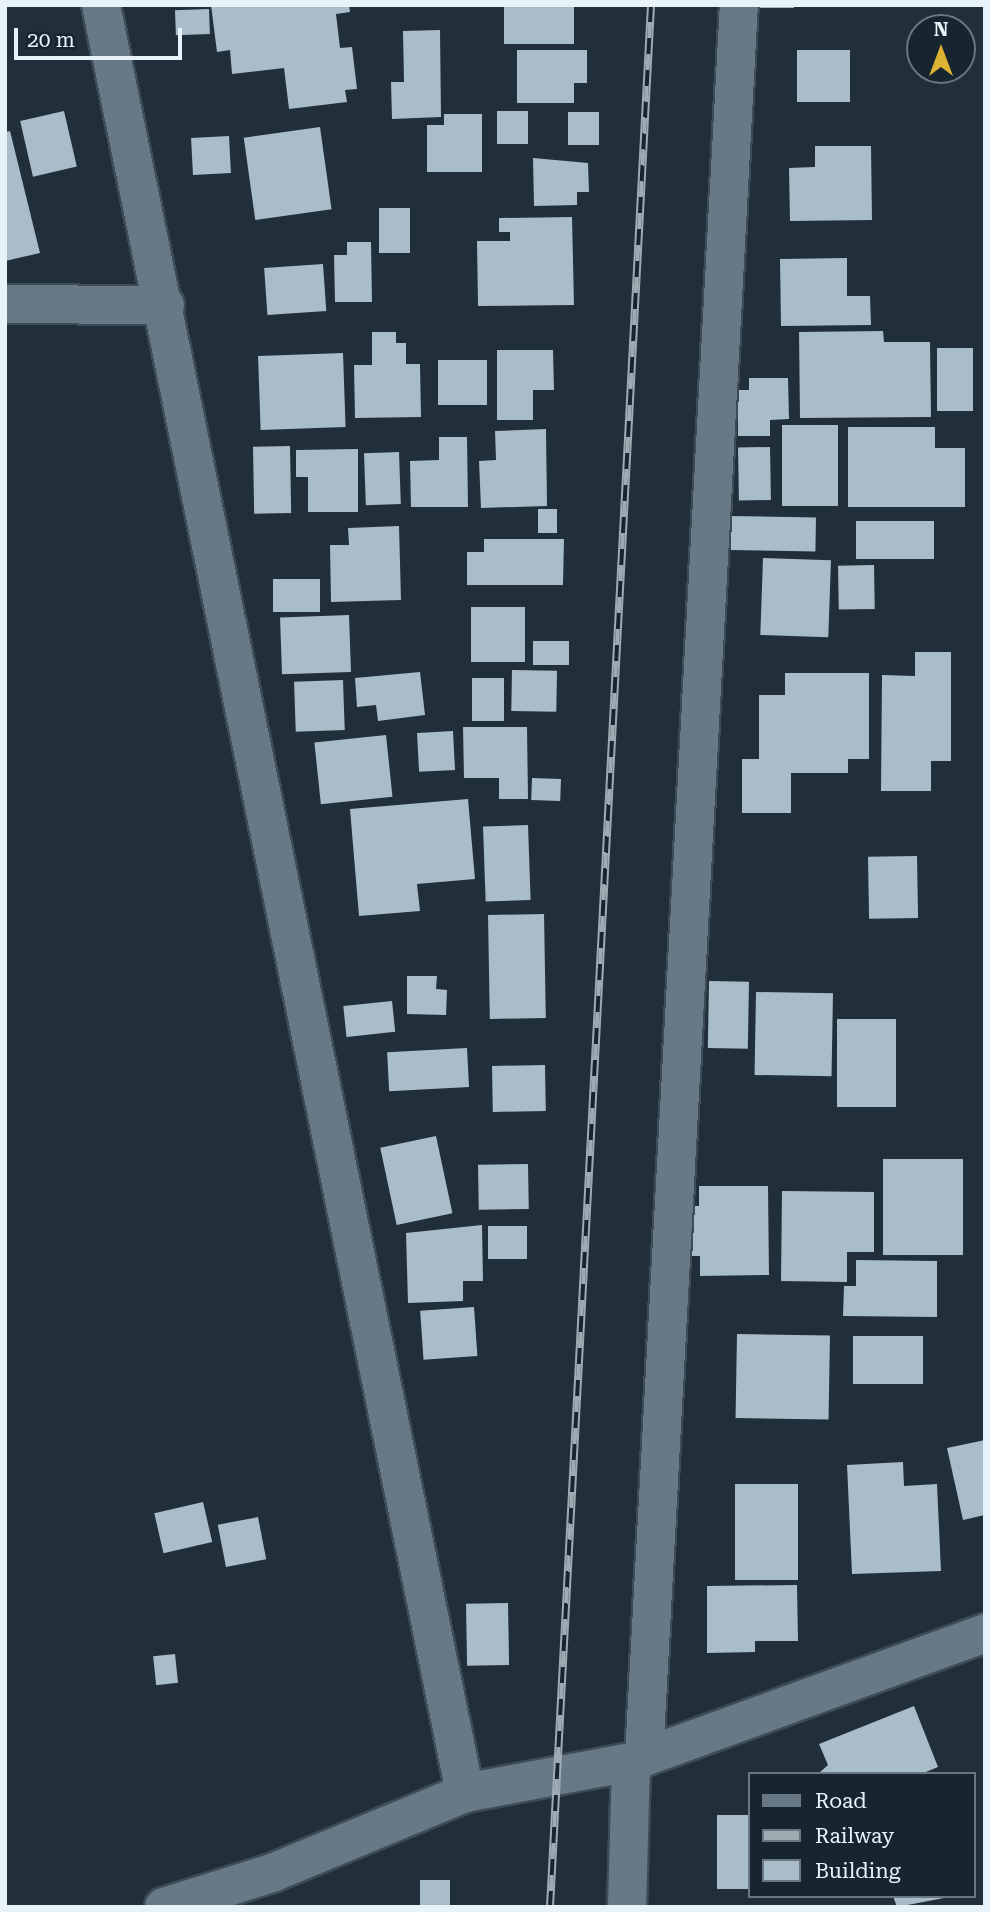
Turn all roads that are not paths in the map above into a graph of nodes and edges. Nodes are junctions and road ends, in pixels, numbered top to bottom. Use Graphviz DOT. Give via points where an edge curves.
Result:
graph roads {
  1 [pos="101,5"];
  2 [pos="739,5"];
  3 [pos="5,304"];
  4 [pos="165,305"];
  5 [pos="985,1633"];
  6 [pos="637,1760"];
  7 [pos="465,1793"];
  8 [pos="163,1907"];
  9 [pos="627,1907"];
  1 -- 4 [label="street"];
  2 -- 6 [label="street"];
  3 -- 4 [label="street"];
  4 -- 7 [label="street" via="318,1093"];
  5 -- 6 [label="street"];
  6 -- 7 [label="street"];
  6 -- 9 [label="street"];
  7 -- 8 [label="street" via="272,1873"];
}
